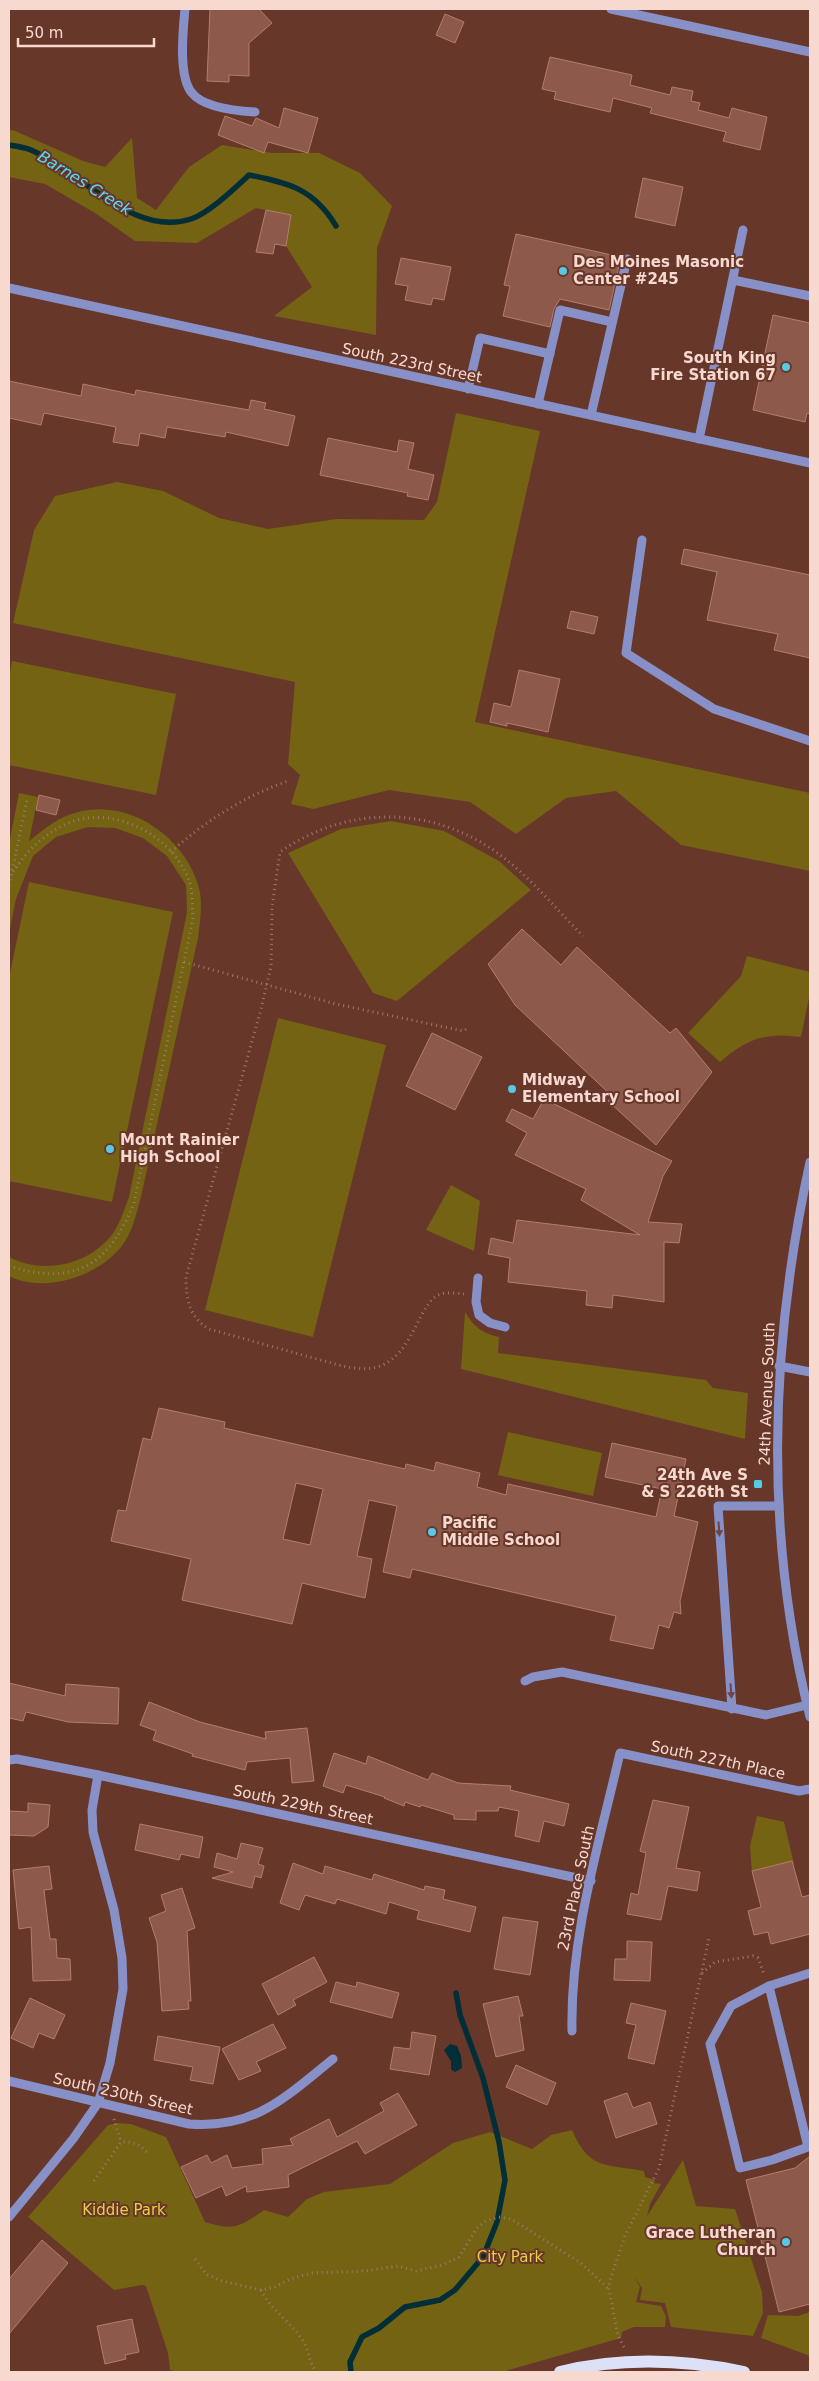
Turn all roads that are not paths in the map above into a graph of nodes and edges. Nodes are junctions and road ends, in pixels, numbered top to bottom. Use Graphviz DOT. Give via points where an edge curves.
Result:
graph roads {
  1 [pos="185,9"];
  2 [pos="611,9"];
  3 [pos="810,52"];
  4 [pos="255,112"];
  5 [pos="743,230"];
  6 [pos="627,259"];
  7 [pos="733,280"];
  8 [pos="9,288"];
  9 [pos="810,296"];
  10 [pos="612,322"];
  11 [pos="550,354"];
  12 [pos="468,389"];
  13 [pos="538,404"];
  14 [pos="590,416"];
  15 [pos="699,439"];
  16 [pos="810,463"];
  17 [pos="642,540"];
  18 [pos="810,740"];
  19 [pos="810,1162"];
  20 [pos="478,1278"];
  21 [pos="504,1327"];
  22 [pos="779,1366"];
  23 [pos="810,1372"];
  24 [pos="779,1506"];
  25 [pos="525,1681"];
  26 [pos="807,1705"];
  27 [pos="732,1709"];
  28 [pos="810,1717"];
  29 [pos="620,1753"];
  30 [pos="9,1760"];
  31 [pos="98,1775"];
  32 [pos="810,1789"];
  33 [pos="591,1881"];
  34 [pos="810,1973"];
  35 [pos="769,1986"];
  36 [pos="572,2030"];
  37 [pos="333,2059"];
  38 [pos="9,2082"];
  39 [pos="98,2103"];
  40 [pos="9,2217"];
  41 [pos="560,2372"];
  42 [pos="744,2372"];
  1 -- 4 [label="street" via="185,80 192,93 200,100 230,110"];
  2 -- 3 [label="street"];
  5 -- 7 [label="street"];
  6 -- 10 [label="street"];
  7 -- 9 [label="street"];
  7 -- 15 [label="street"];
  8 -- 12 [label="street, South 223rd Street"];
  10 -- 11 [label="street" via="560,310"];
  10 -- 14 [label="street"];
  11 -- 12 [label="street" via="480,338"];
  11 -- 13 [label="street"];
  12 -- 13 [label="street, South 223rd Street"];
  13 -- 14 [label="street, South 223rd Street"];
  14 -- 15 [label="street, South 223rd Street"];
  15 -- 16 [label="street, South 223rd Street"];
  17 -- 18 [label="street" via="626,653 714,709"];
  19 -- 22 [label="street, 24th Avenue South" via="793,1248"];
  20 -- 21 [label="street" via="478,1315"];
  22 -- 23 [label="street"];
  22 -- 24 [label="street, 24th Avenue South"];
  24 -- 26 [label="street, 24th Avenue South" via="788,1602"];
  24 -- 27 [label="street, one-way" via="718,1506"];
  25 -- 27 [label="street" via="562,1672"];
  26 -- 27 [label="street" via="766,1715"];
  26 -- 28 [label="street, 24th Avenue South"];
  29 -- 32 [label="street, South 227th Place" via="799,1791"];
  29 -- 33 [label="street, 23rd Place South"];
  30 -- 31 [label="street, South 229th Street"];
  31 -- 33 [label="street, South 229th Street"];
  31 -- 39 [label="street" via="92,1810 93,1832 119,1933 122,1990 110,2063"];
  33 -- 36 [label="street, 23rd Place South" via="577,1942 571,1999"];
  34 -- 35 [label="street"];
  35 -- 35 [label="street" via="808,2147 740,2168 710,2044 731,2006"];
  37 -- 39 [label="street, South 230th Street" via="275,2106 218,2124 189,2124"];
  38 -- 39 [label="street, South 230th Street"];
  39 -- 40 [label="street" via="73,2140"];
  41 -- 42 [label="main road" via="631,2362 695,2363"];
}
